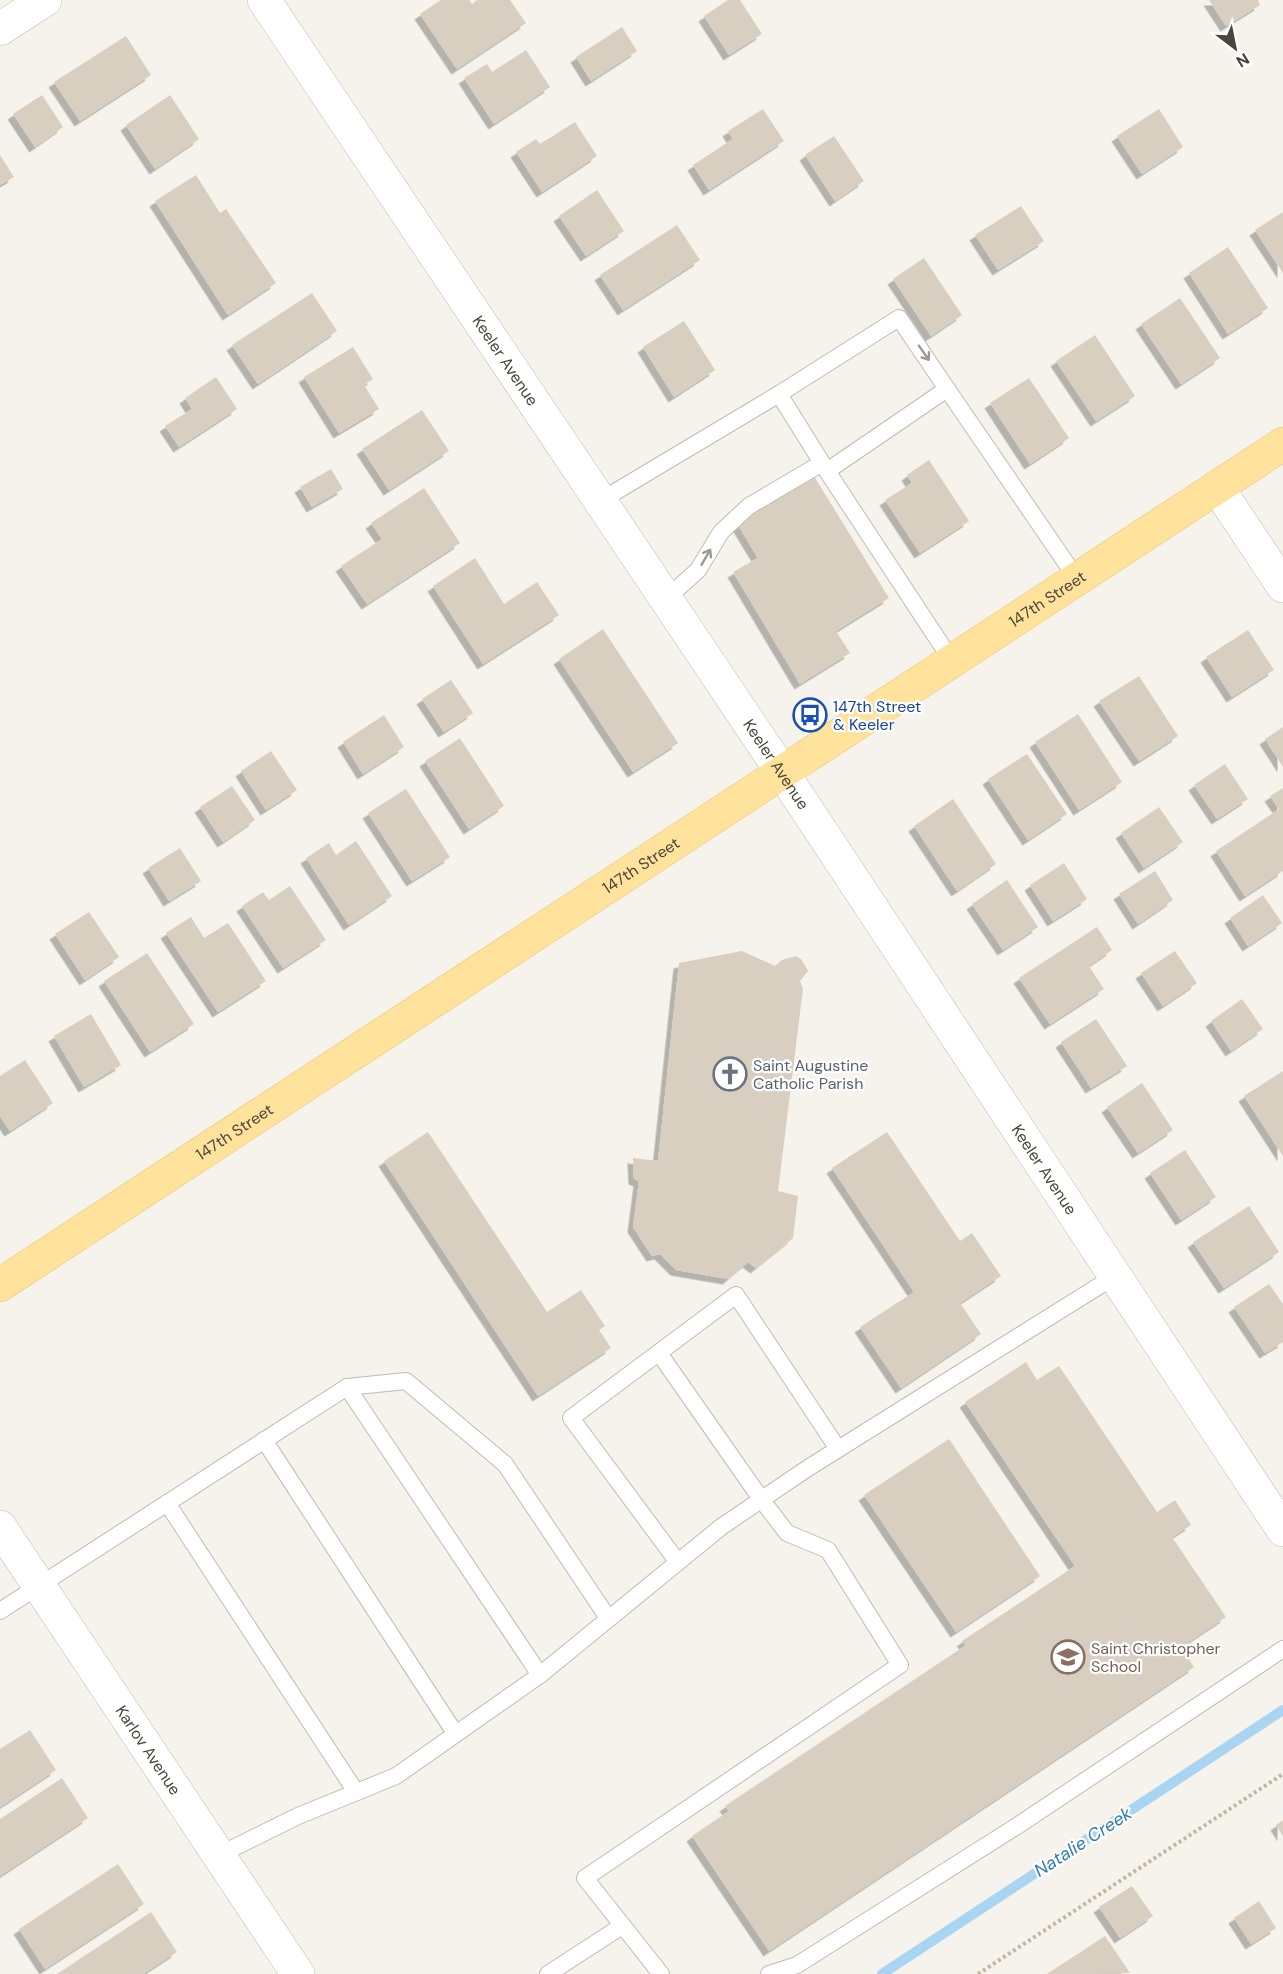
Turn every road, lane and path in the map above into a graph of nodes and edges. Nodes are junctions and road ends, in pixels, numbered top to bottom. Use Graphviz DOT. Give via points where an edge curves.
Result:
graph roads {
  1 [pos="45,0"];
  2 [pos="264,0"];
  3 [pos="0,29"];
  4 [pos="947,389"];
  5 [pos="779,394"];
  6 [pos="1283,444"];
  7 [pos="825,467"];
  8 [pos="1217,487"];
  9 [pos="600,501"];
  10 [pos="1077,579"];
  11 [pos="1283,586"];
  12 [pos="666,599"];
  13 [pos="952,661"];
  14 [pos="782,772"];
  15 [pos="1115,1276"];
  16 [pos="0,1285"];
  17 [pos="658,1353"];
  18 [pos="347,1387"];
  19 [pos="264,1440"];
  20 [pos="838,1449"];
  21 [pos="761,1499"];
  22 [pos="167,1503"];
  23 [pos="1,1530"];
  24 [pos="1283,1530"];
  25 [pos="677,1561"];
  26 [pos="39,1586"];
  27 [pos="0,1611"];
  28 [pos="608,1618"];
  29 [pos="1283,1648"];
  30 [pos="540,1675"];
  31 [pos="456,1733"];
  32 [pos="1283,1773"];
  33 [pos="356,1792"];
  34 [pos="219,1855"];
  35 [pos="622,1926"];
  36 [pos="298,1974"];
  37 [pos="548,1974"];
  38 [pos="661,1974"];
  39 [pos="769,1974"];
  40 [pos="978,1974"];
  1 -- 3 [label="street"];
  2 -- 9 [label="street, Keeler Avenue"];
  5 -- 4 [label="lane, one-way" via="899,318"];
  4 -- 7 [label="lane"];
  4 -- 10 [label="lane"];
  5 -- 7 [label="lane"];
  5 -- 9 [label="lane"];
  6 -- 8 [label="main road, 147th Street"];
  12 -- 7 [label="lane, one-way" via="699,570 721,532 749,506"];
  7 -- 13 [label="lane"];
  8 -- 10 [label="main road, 147th Street"];
  8 -- 11 [label="street"];
  9 -- 12 [label="street, Keeler Avenue"];
  10 -- 13 [label="main road, 147th Street"];
  12 -- 14 [label="street, Keeler Avenue"];
  13 -- 14 [label="main road, 147th Street"];
  14 -- 15 [label="street, Keeler Avenue"];
  14 -- 16 [label="main road, 147th Street"];
  15 -- 20 [label="lane"];
  15 -- 24 [label="street, Keeler Avenue"];
  17 -- 20 [label="lane" via="736,1295"];
  17 -- 21 [label="lane"];
  17 -- 25 [label="lane" via="571,1418"];
  18 -- 19 [label="lane"];
  18 -- 28 [label="lane" via="406,1381 505,1464"];
  18 -- 30 [label="lane"];
  19 -- 22 [label="lane"];
  19 -- 31 [label="lane"];
  20 -- 21 [label="lane"];
  21 -- 25 [label="lane"];
  21 -- 35 [label="lane" via="788,1533 828,1550 900,1665 585,1878"];
  22 -- 26 [label="lane"];
  22 -- 33 [label="lane"];
  23 -- 26 [label="street, Karlov Avenue"];
  25 -- 28 [label="lane"];
  26 -- 27 [label="lane"];
  26 -- 34 [label="street, Karlov Avenue"];
  28 -- 30 [label="lane"];
  29 -- 39 [label="lane" via="1017,1826 797,1965"];
  30 -- 31 [label="lane"];
  31 -- 33 [label="lane" via="396,1776"];
  32 -- 40 [label="path"];
  33 -- 34 [label="lane"];
  34 -- 36 [label="street, Karlov Avenue"];
  35 -- 37 [label="lane"];
  35 -- 38 [label="lane"];
}
